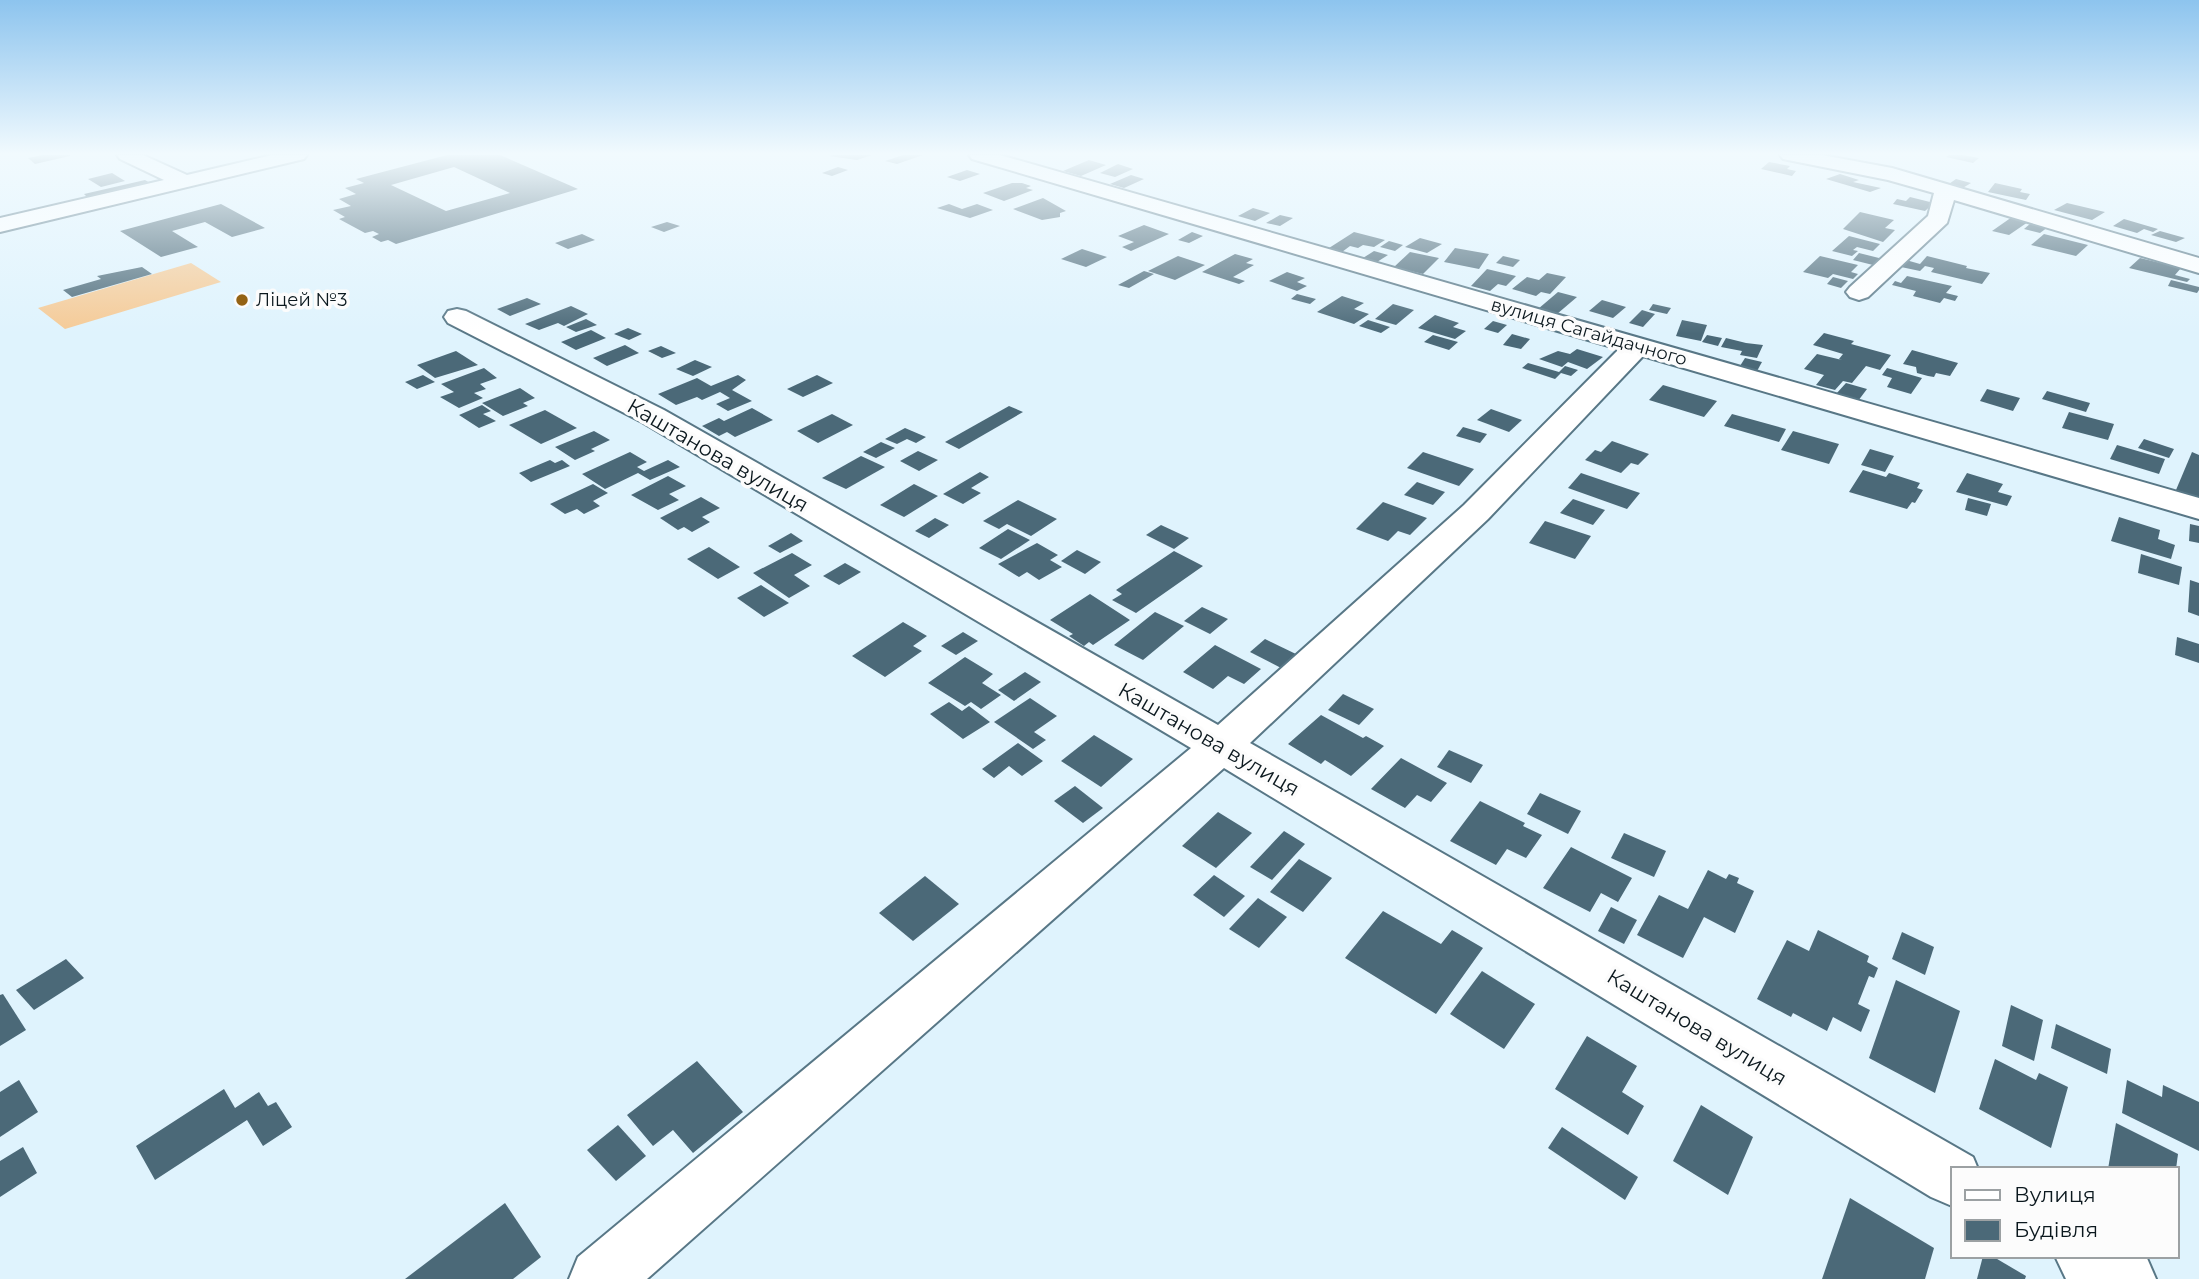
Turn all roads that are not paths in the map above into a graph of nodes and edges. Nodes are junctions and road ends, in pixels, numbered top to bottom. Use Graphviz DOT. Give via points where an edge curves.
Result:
graph roads {
  1 [pos="45,215"];
  2 [pos="1185,215"];
  3 [pos="1939,215"];
  4 [pos="2025,215"];
  5 [pos="0,225"];
  6 [pos="2199,266"];
  7 [pos="1859,292"];
  8 [pos="457,317"];
  9 [pos="1638,346"];
  10 [pos="2199,509"];
  11 [pos="1220,746"];
  12 [pos="1951,1176"];
  13 [pos="2089,1258"];
  14 [pos="600,1279"];
  15 [pos="2125,1279"];
  1 -- 5 [label="street"];
  2 -- 9 [label="street, вулиця Сагайдачного"];
  3 -- 7 [label="street"];
  4 -- 6 [label="street"];
  8 -- 11 [label="street, Каштанова вулиця" via="653,416"];
  9 -- 10 [label="street, вулиця Сагайдачного"];
  9 -- 11 [label="street" via="1475,512"];
  11 -- 12 [label="street, Каштанова вулиця"];
  11 -- 14 [label="street"];
  13 -- 15 [label="street"];
}
